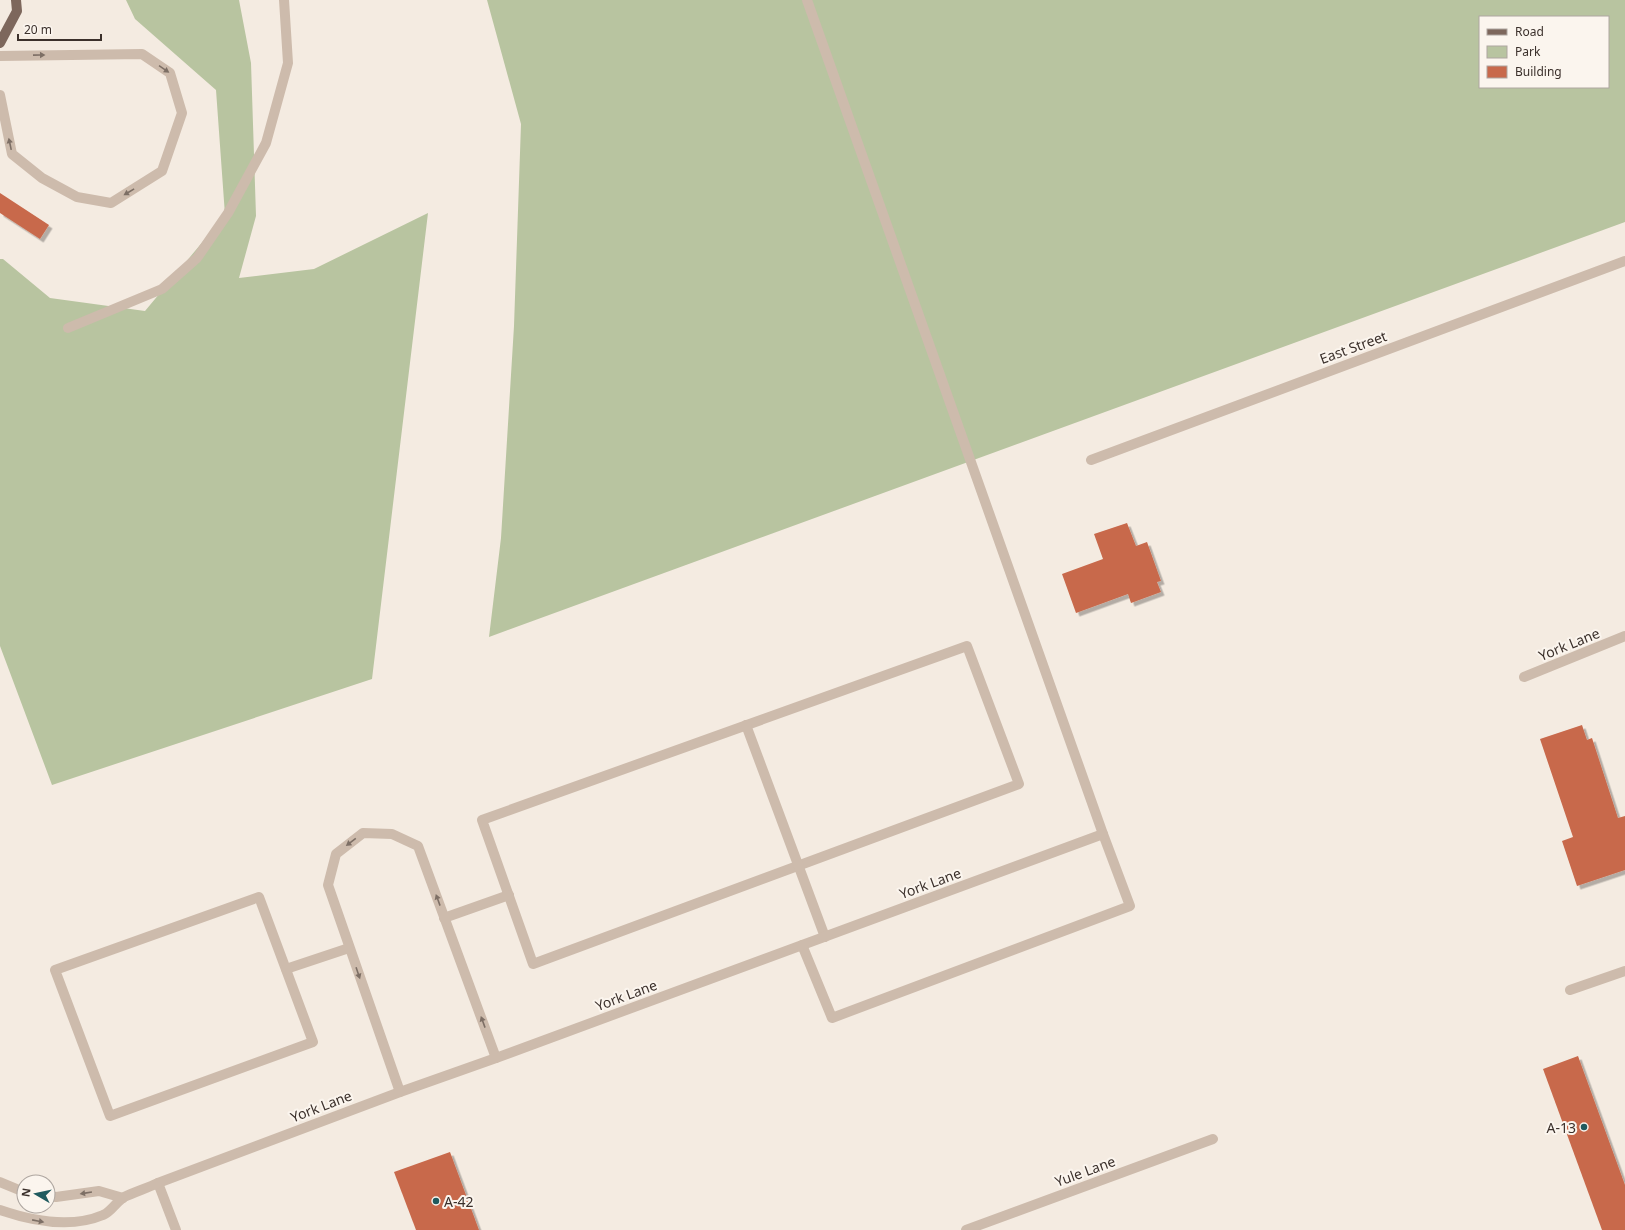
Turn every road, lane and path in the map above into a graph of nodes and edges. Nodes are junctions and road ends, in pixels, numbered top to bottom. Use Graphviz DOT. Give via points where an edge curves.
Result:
graph roads {
  1 [pos="16,0"];
  2 [pos="284,0"];
  3 [pos="807,0"];
  4 [pos="0,43"];
  5 [pos="0,56"];
  6 [pos="0,95"];
  7 [pos="1625,261"];
  8 [pos="68,328"];
  9 [pos="1091,460"];
  10 [pos="1625,636"];
  11 [pos="1524,677"];
  12 [pos="746,725"];
  13 [pos="1103,834"];
  14 [pos="799,866"];
  15 [pos="509,895"];
  16 [pos="444,918"];
  17 [pos="825,937"];
  18 [pos="802,945"];
  19 [pos="350,948"];
  20 [pos="286,969"];
  21 [pos="1625,972"];
  22 [pos="1570,990"];
  23 [pos="496,1058"];
  24 [pos="400,1092"];
  25 [pos="1213,1139"];
  26 [pos="0,1182"];
  27 [pos="158,1183"];
  28 [pos="16,1189"];
  29 [pos="56,1197"];
  30 [pos="123,1198"];
  31 [pos="0,1210"];
  32 [pos="176,1230"];
  33 [pos="966,1230"];
  1 -- 4 [label="main road" via="17,11"];
  2 -- 8 [label="street" via="288,63 266,143 228,213 197,258 162,289"];
  3 -- 13 [label="street"];
  5 -- 6 [label="street, one-way" via="142,54 170,73 182,113 162,171 111,203 77,197 42,178 12,154"];
  7 -- 9 [label="street, East Street"];
  10 -- 11 [label="street, York Lane"];
  12 -- 14 [label="street"];
  12 -- 14 [label="street" via="967,646 970,652 1019,784"];
  12 -- 15 [label="street" via="482,820"];
  13 -- 17 [label="street, York Lane"];
  13 -- 18 [label="street" via="1130,906 832,1018"];
  14 -- 15 [label="street" via="534,964"];
  14 -- 17 [label="street"];
  15 -- 16 [label="street"];
  16 -- 19 [label="street, one-way" via="418,846 392,834 364,833 336,854 328,885"];
  23 -- 16 [label="street, one-way"];
  17 -- 18 [label="street, York Lane"];
  18 -- 23 [label="street, York Lane"];
  19 -- 20 [label="street"];
  19 -- 24 [label="street, one-way"];
  20 -- 20 [label="street" via="259,897 55,970 110,1116 313,1042"];
  21 -- 22 [label="street"];
  23 -- 24 [label="street, York Lane"];
  24 -- 27 [label="street, York Lane"];
  25 -- 33 [label="street, Yule Lane"];
  26 -- 28 [label="street"];
  27 -- 30 [label="street, York Lane"];
  27 -- 32 [label="street"];
  30 -- 29 [label="street, one-way" via="99,1191"];
  31 -- 30 [label="street, York Lane, one-way" via="43,1222 62,1223 104,1215"];
}
